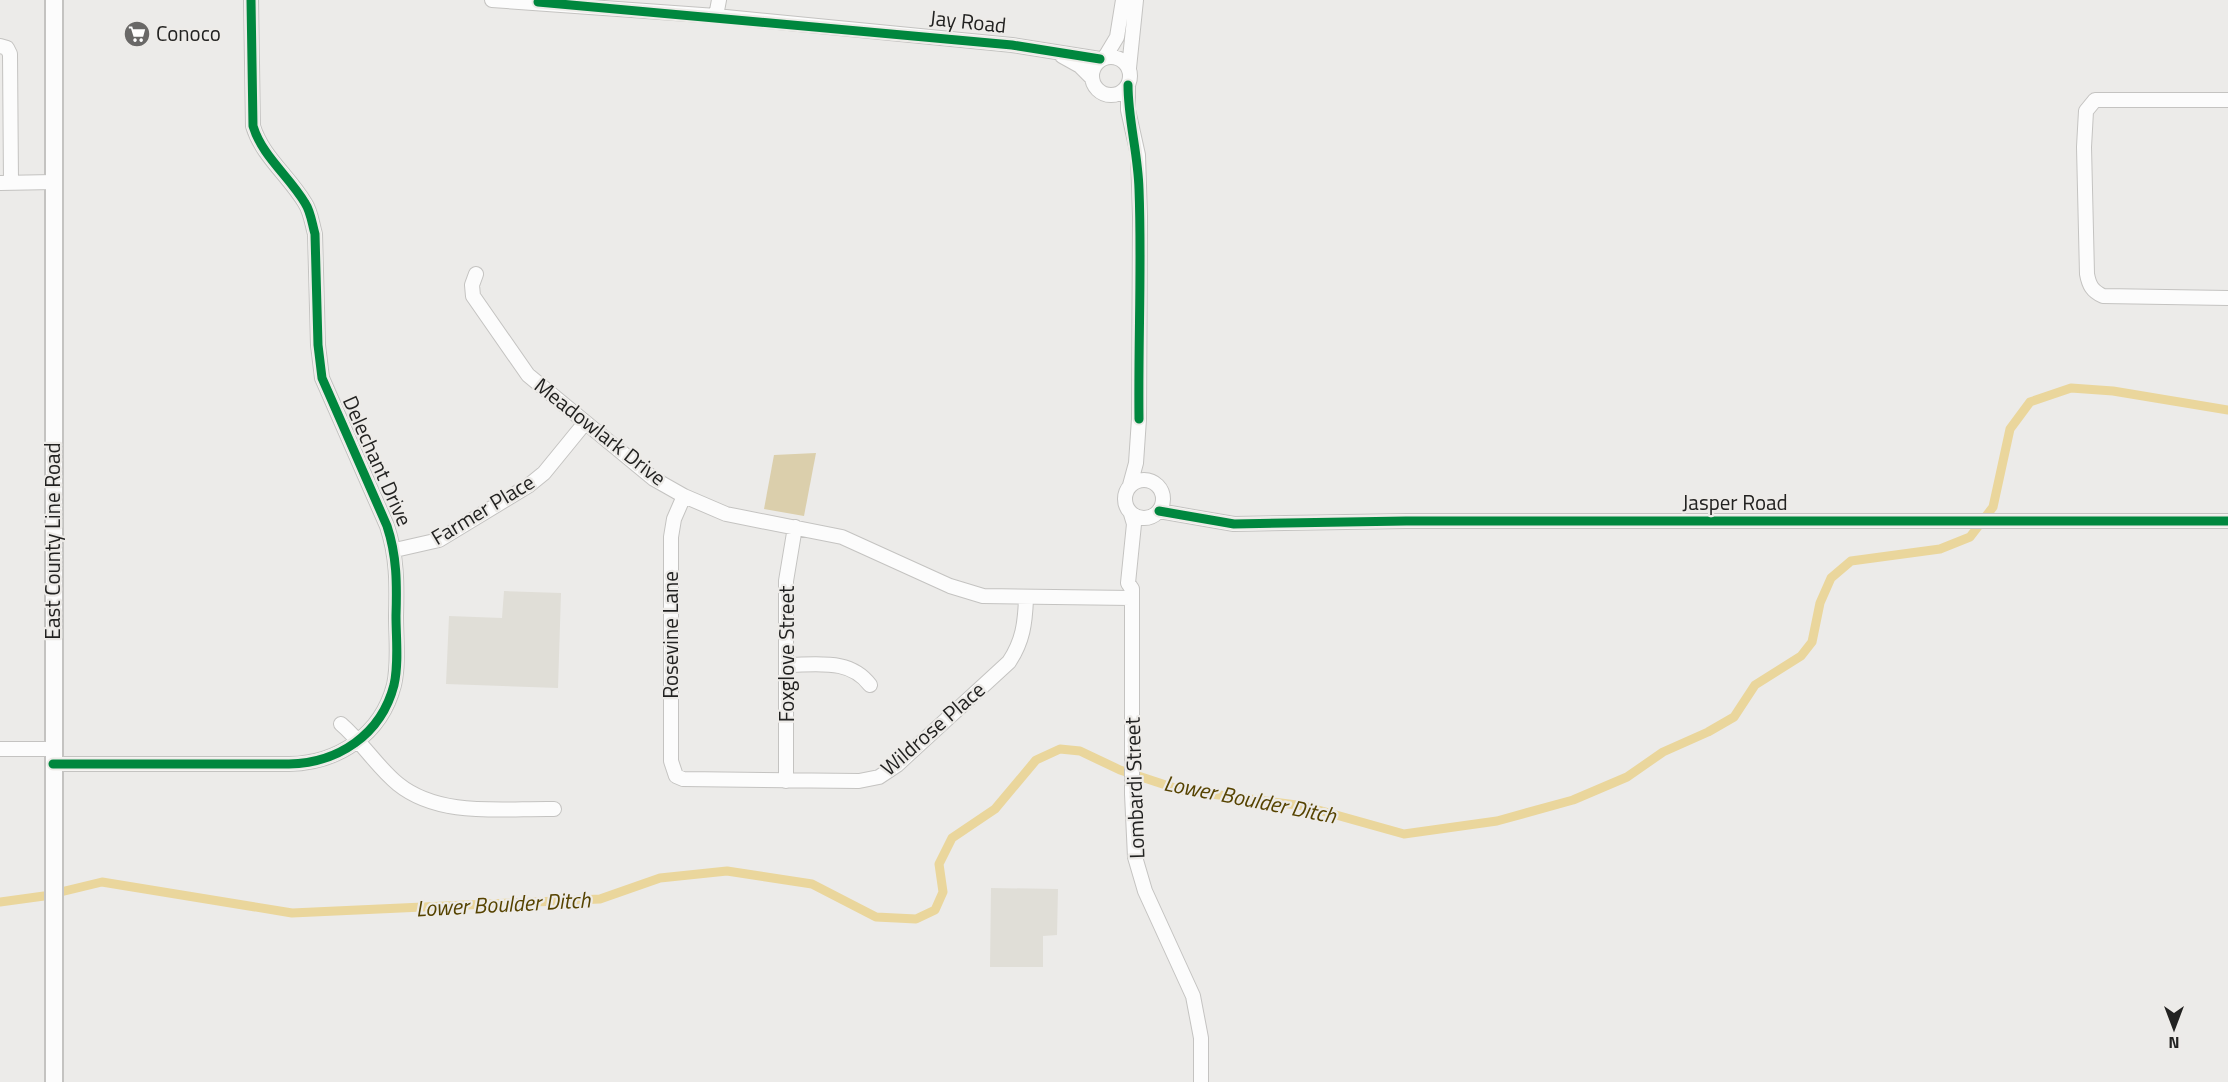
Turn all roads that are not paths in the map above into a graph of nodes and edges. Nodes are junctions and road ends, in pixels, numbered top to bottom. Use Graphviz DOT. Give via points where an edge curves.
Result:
graph roads {
  1 [pos="54,0"];
  2 [pos="251,0"];
  3 [pos="492,0"];
  4 [pos="719,0"];
  5 [pos="1123,0"];
  6 [pos="1136,0"];
  7 [pos="716,16"];
  8 [pos="0,46"];
  9 [pos="1037,48"];
  10 [pos="1103,58"];
  11 [pos="1129,68"];
  12 [pos="1092,78"];
  13 [pos="1128,85"];
  14 [pos="1105,94"];
  15 [pos="2228,100"];
  16 [pos="1131,125"];
  17 [pos="54,182"];
  18 [pos="5,183"];
  19 [pos="476,274"];
  20 [pos="2228,298"];
  21 [pos="1139,419"];
  22 [pos="585,424"];
  23 [pos="1130,485"];
  24 [pos="1158,487"];
  25 [pos="684,496"];
  26 [pos="1131,514"];
  27 [pos="1155,514"];
  28 [pos="2228,521"];
  29 [pos="1242,522"];
  30 [pos="795,527"];
  31 [pos="395,550"];
  32 [pos="1131,594"];
  33 [pos="1026,599"];
  34 [pos="786,665"];
  35 [pos="870,685"];
  36 [pos="341,724"];
  37 [pos="360,740"];
  38 [pos="0,749"];
  39 [pos="53,757"];
  40 [pos="676,776"];
  41 [pos="786,781"];
  42 [pos="554,809"];
  43 [pos="54,1082"];
  44 [pos="1201,1082"];
  1 -- 17 [label="main road, East County Line Road"];
  2 -- 31 [label="street, Delechant Drive" via="253,126 259,143 306,204 315,234 322,378"];
  3 -- 7 [label="street, Jay Road"];
  4 -- 7 [label="street"];
  5 -- 10 [label="street" via="1117,37"];
  6 -- 11 [label="street"];
  7 -- 9 [label="street, Jay Road"];
  8 -- 18 [label="street" via="10,54"];
  9 -- 10 [label="street, Jay Road"];
  9 -- 12 [label="street, Jay Road" via="1075,62"];
  10 -- 11 [label="street" via="1117,57"];
  10 -- 12 [label="street" via="1093,67"];
  11 -- 13 [label="street"];
  12 -- 14 [label="street" via="1096,88"];
  13 -- 14 [label="street" via="1120,93"];
  13 -- 16 [label="street"];
  14 -- 16 [label="street" via="1119,106"];
  15 -- 20 [label="street" via="2095,100 2086,111 2084,189 2087,274 2094,291 2103,296"];
  16 -- 21 [label="street" via="1138,155 1140,207"];
  17 -- 18 [label="street"];
  17 -- 39 [label="main road, East County Line Road"];
  19 -- 22 [label="street, Meadowlark Drive" via="473,296 509,352 528,375"];
  21 -- 23 [label="street" via="1136,468"];
  21 -- 24 [label="street" via="1146,468"];
  22 -- 25 [label="street, Meadowlark Drive" via="654,479"];
  22 -- 31 [label="street, Farmer Place" via="528,486 439,540"];
  23 -- 24 [label="street" via="1139,480"];
  23 -- 26 [label="street" via="1124,499"];
  24 -- 27 [label="street" via="1163,502"];
  24 -- 29 [label="street, Jasper Road" via="1180,507"];
  25 -- 30 [label="street, Meadowlark Drive" via="726,514"];
  25 -- 40 [label="street, Rosevine Lane" via="671,537 671,761"];
  26 -- 27 [label="street" via="1141,518"];
  26 -- 32 [label="street, Lombardi Street"];
  27 -- 29 [label="street, Jasper Road"];
  27 -- 32 [label="street, Lombardi Street" via="1140,537 1136,583"];
  28 -- 29 [label="street, Jasper Road"];
  30 -- 33 [label="street, Meadowlark Drive" via="842,537 950,586 983,596"];
  30 -- 34 [label="street, Foxglove Street" via="786,581"];
  31 -- 37 [label="street, Delechant Drive" via="394,683 377,721"];
  32 -- 33 [label="street, Meadowlark Drive"];
  32 -- 44 [label="street, Lombardi Street" via="1133,836 1140,876 1184,974 1198,1016"];
  33 -- 41 [label="street, Wildrose Place" via="1025,627 1009,662 897,765 879,777 859,781"];
  34 -- 35 [label="street" via="851,667"];
  34 -- 41 [label="street, Foxglove Street"];
  36 -- 37 [label="street"];
  37 -- 39 [label="street, Delechant Drive" via="333,756 306,764"];
  37 -- 42 [label="street" via="397,783 425,801 451,806"];
  38 -- 39 [label="street, Delechant Drive"];
  39 -- 43 [label="main road, East County Line Road"];
  40 -- 41 [label="street, Wildrose Place" via="692,781"];
}
